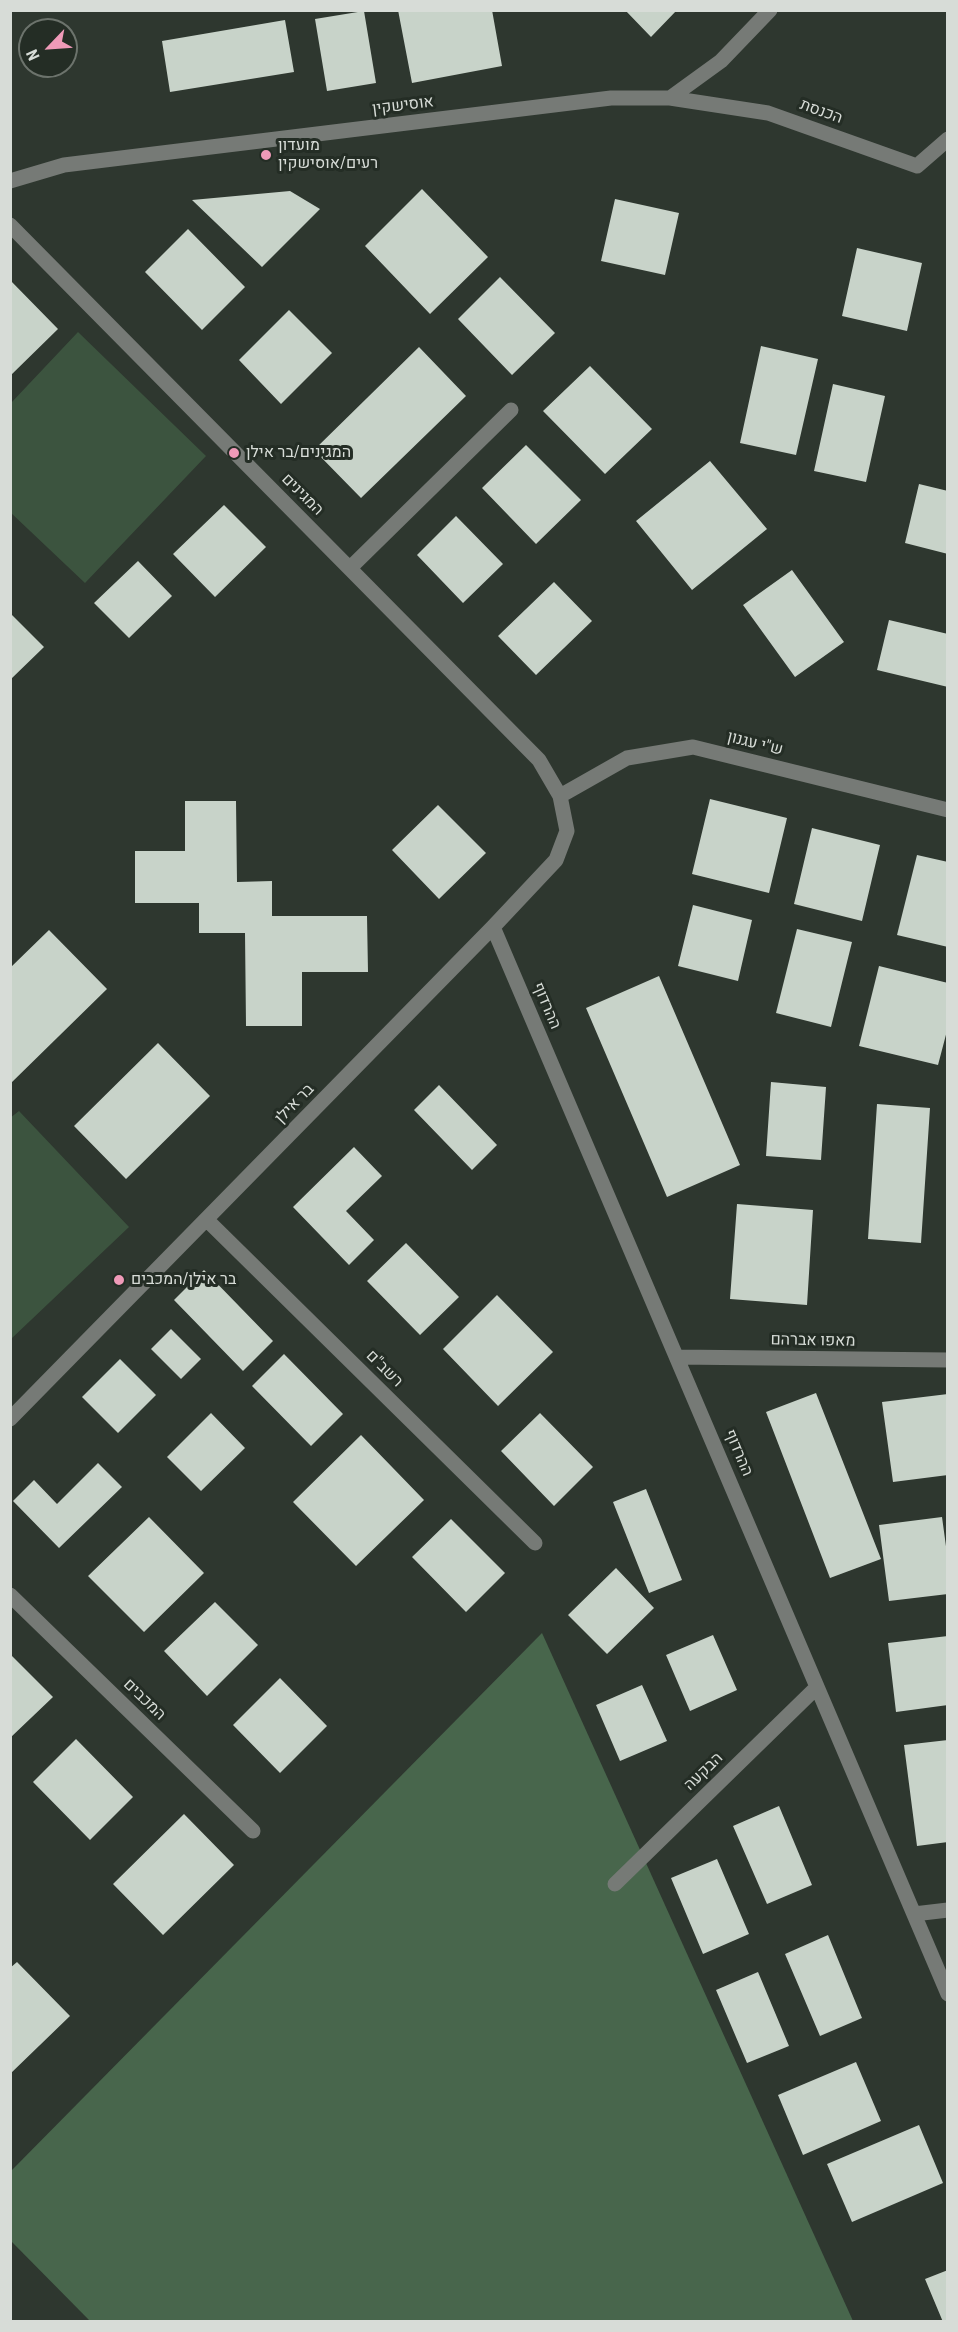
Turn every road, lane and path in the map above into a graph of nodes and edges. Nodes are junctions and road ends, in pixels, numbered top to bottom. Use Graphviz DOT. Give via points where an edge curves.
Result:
graph roads {
  1 [pos="770,10"];
  2 [pos="670,98"];
  3 [pos="948,139"];
  4 [pos="10,181"];
  5 [pos="10,225"];
  6 [pos="511,410"];
  7 [pos="350,568"];
  8 [pos="560,796"];
  9 [pos="948,810"];
  10 [pos="493,927"];
  11 [pos="207,1220"];
  12 [pos="677,1357"];
  13 [pos="948,1360"];
  14 [pos="10,1419"];
  15 [pos="535,1543"];
  16 [pos="10,1595"];
  17 [pos="817,1687"];
  18 [pos="253,1831"];
  19 [pos="615,1884"];
  20 [pos="948,1910"];
  21 [pos="914,1914"];
  22 [pos="948,1994"];
  1 -- 2 [label="street" via="722,61"];
  2 -- 3 [label="street, הכנסת" via="768,113 916,166"];
  2 -- 4 [label="street, אוסישקין" via="611,98 64,165"];
  5 -- 7 [label="street, המגינים"];
  6 -- 7 [label="street"];
  7 -- 8 [label="street, המגינים" via="539,760"];
  8 -- 9 [label="street, ש\"י עגנון" via="627,759 693,747"];
  8 -- 10 [label="street, בר אילן" via="567,831 556,860"];
  10 -- 11 [label="street, בר אילן"];
  10 -- 12 [label="street, ההרדוף"];
  11 -- 14 [label="street, בר אילן"];
  11 -- 15 [label="street, רשב\"ם"];
  12 -- 13 [label="street, מאפו אברהם"];
  12 -- 17 [label="street, ההרדוף"];
  16 -- 18 [label="street, המכבים"];
  17 -- 19 [label="street, הבקעה"];
  17 -- 21 [label="street, ההרדוף"];
  20 -- 21 [label="street"];
  21 -- 22 [label="street, ההרדוף"];
}
